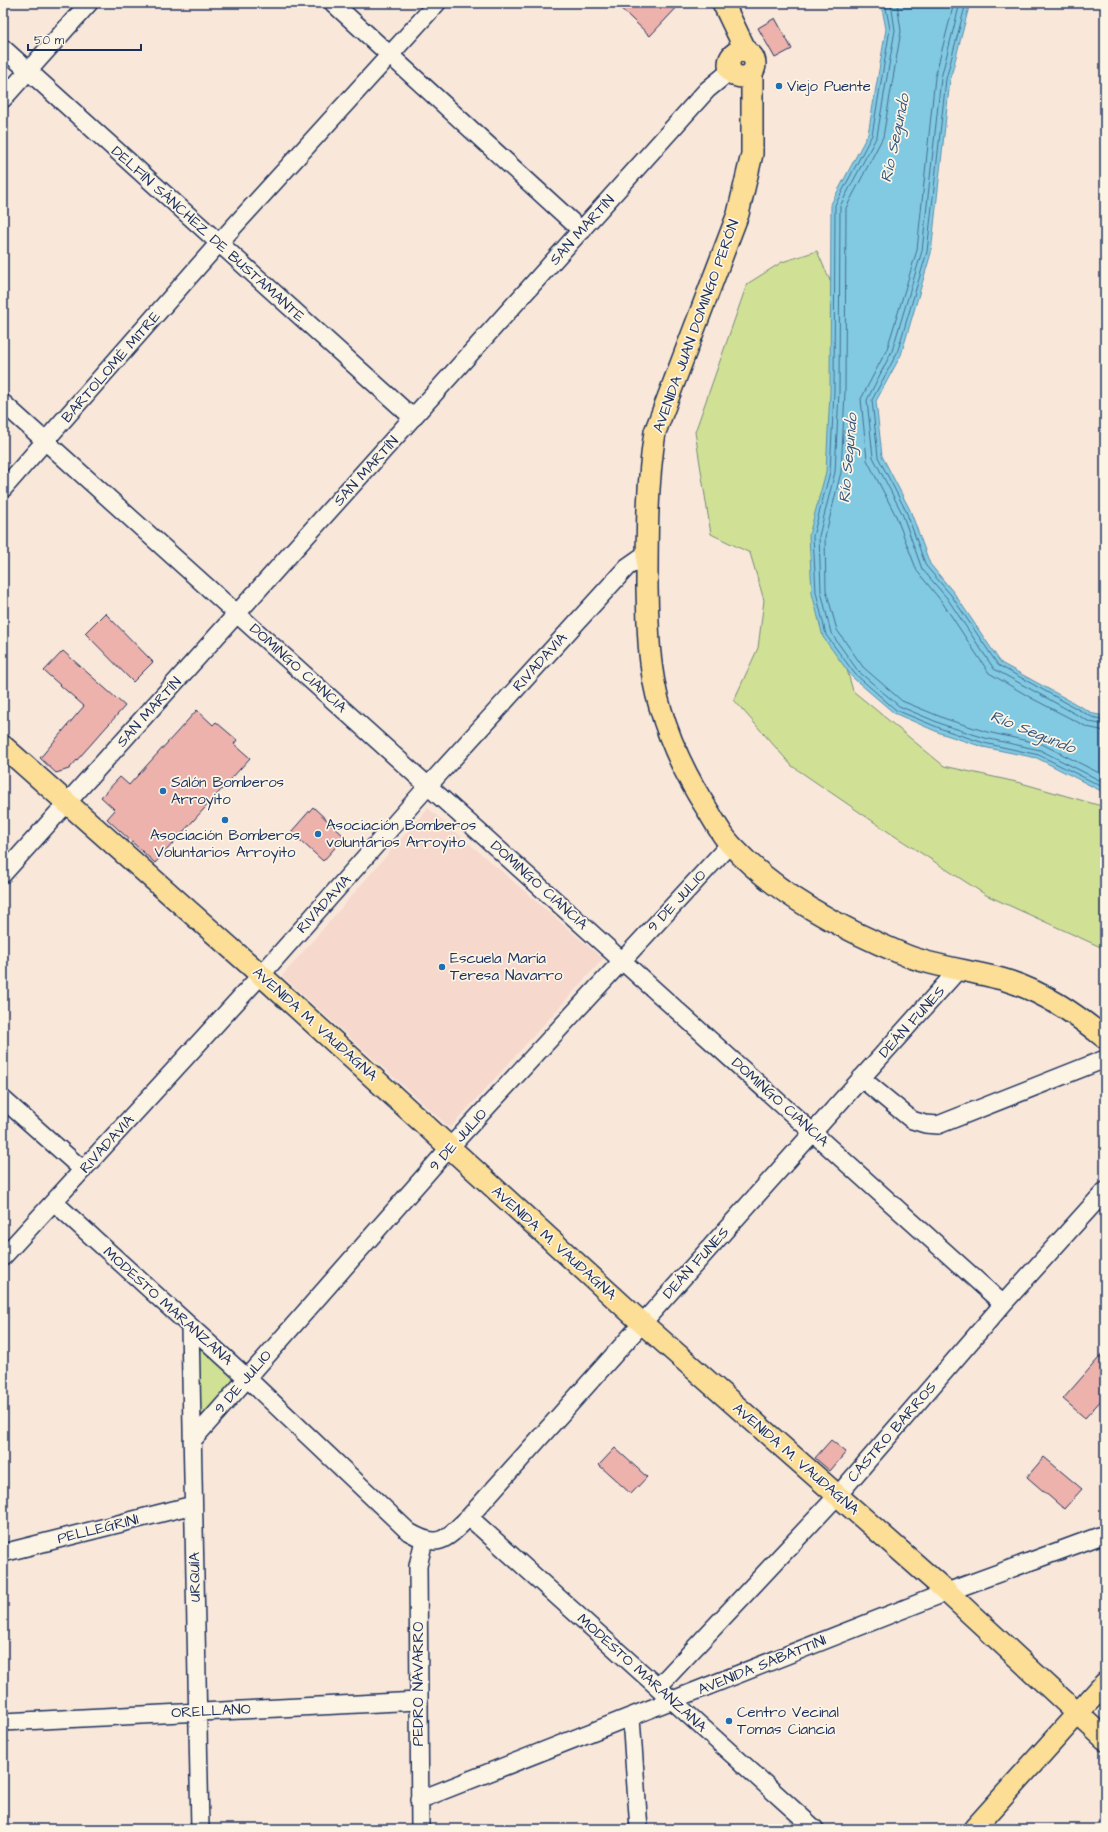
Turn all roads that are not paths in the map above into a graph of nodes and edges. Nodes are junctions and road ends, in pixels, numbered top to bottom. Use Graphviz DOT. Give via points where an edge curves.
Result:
graph roads {
  1 [pos="88,3"];
  2 [pos="333,3"];
  3 [pos="437,3"];
  4 [pos="720,3"];
  5 [pos="723,3"];
  6 [pos="3,48"];
  7 [pos="389,55"];
  8 [pos="740,65"];
  9 [pos="28,71"];
  10 [pos="3,99"];
  11 [pos="582,231"];
  12 [pos="218,244"];
  13 [pos="3,402"];
  14 [pos="413,418"];
  15 [pos="46,442"];
  16 [pos="3,489"];
  17 [pos="647,553"];
  18 [pos="238,614"];
  19 [pos="3,746"];
  20 [pos="428,786"];
  21 [pos="67,803"];
  22 [pos="730,844"];
  23 [pos="3,874"];
  24 [pos="622,961"];
  25 [pos="959,969"];
  26 [pos="261,975"];
  27 [pos="1105,1038"];
  28 [pos="1105,1059"];
  29 [pos="862,1078"];
  30 [pos="3,1099"];
  31 [pos="813,1132"];
  32 [pos="450,1148"];
  33 [pos="83,1170"];
  34 [pos="1105,1191"];
  35 [pos="54,1202"];
  36 [pos="3,1257"];
  37 [pos="1002,1304"];
  38 [pos="642,1323"];
  39 [pos="190,1326"];
  40 [pos="247,1378"];
  41 [pos="192,1441"];
  42 [pos="838,1496"];
  43 [pos="193,1505"];
  44 [pos="469,1517"];
  45 [pos="1105,1534"];
  46 [pos="424,1540"];
  47 [pos="3,1554"];
  48 [pos="947,1592"];
  49 [pos="1105,1683"];
  50 [pos="658,1687"];
  51 [pos="672,1700"];
  52 [pos="418,1701"];
  53 [pos="198,1711"];
  54 [pos="1078,1714"];
  55 [pos="631,1718"];
  56 [pos="3,1722"];
  57 [pos="1105,1739"];
  58 [pos="419,1800"];
  59 [pos="200,1829"];
  60 [pos="420,1829"];
  61 [pos="639,1829"];
  62 [pos="815,1829"];
  63 [pos="974,1829"];
  1 -- 9 [label="street"];
  2 -- 7 [label="street"];
  3 -- 7 [label="street, BARTOLOMÉ MITRE"];
  4 -- 8 [label="main road"];
  5 -- 8 [label="main road"];
  6 -- 9 [label="street, DELFÍN SÁNCHEZ DE BUSTAMANTE"];
  7 -- 11 [label="street"];
  7 -- 12 [label="street, BARTOLOMÉ MITRE"];
  8 -- 11 [label="street, SAN MARTÍN" via="707,90"];
  8 -- 17 [label="main road, AVENIDA JUAN DOMINGO PERÓN" via="752,154 738,214 655,432 650,467"];
  9 -- 10 [label="street"];
  9 -- 12 [label="street, DELFÍN SÁNCHEZ DE BUSTAMANTE"];
  11 -- 14 [label="street, SAN MARTÍN"];
  12 -- 14 [label="street, DELFÍN SÁNCHEZ DE BUSTAMANTE"];
  12 -- 15 [label="street, BARTOLOMÉ MITRE"];
  13 -- 15 [label="street, DOMINGO CIANCIA"];
  14 -- 18 [label="street, SAN MARTÍN"];
  15 -- 16 [label="street, BARTOLOMÉ MITRE"];
  15 -- 18 [label="street, DOMINGO CIANCIA"];
  17 -- 20 [label="street, RIVADAVIA" via="627,567"];
  17 -- 22 [label="main road, AVENIDA JUAN DOMINGO PERÓN" via="648,630 653,676 660,707 673,743 698,795"];
  18 -- 20 [label="street, DOMINGO CIANCIA"];
  18 -- 21 [label="street, SAN MARTÍN"];
  19 -- 21 [label="main road, AVENIDA M. VAUDAGNA"];
  20 -- 24 [label="street, DOMINGO CIANCIA"];
  20 -- 26 [label="street, RIVADAVIA"];
  21 -- 23 [label="street, SAN MARTÍN"];
  21 -- 26 [label="main road, AVENIDA M. VAUDAGNA"];
  22 -- 24 [label="street, 9 DE JULIO"];
  22 -- 25 [label="main road, AVENIDA JUAN DOMINGO PERÓN" via="776,884 810,907 862,936 908,956"];
  24 -- 31 [label="street, DOMINGO CIANCIA"];
  24 -- 32 [label="street, 9 DE JULIO"];
  25 -- 27 [label="main road, AVENIDA JUAN DOMINGO PERÓN" via="1031,989 1060,1005"];
  25 -- 29 [label="street, DEÁN FUNES"];
  26 -- 32 [label="main road, AVENIDA M. VAUDAGNA"];
  26 -- 33 [label="street, RIVADAVIA"];
  28 -- 29 [label="street" via="938,1125 912,1120"];
  29 -- 31 [label="street, DEÁN FUNES"];
  30 -- 33 [label="street"];
  31 -- 37 [label="street, DOMINGO CIANCIA"];
  31 -- 38 [label="street, DEÁN FUNES"];
  32 -- 38 [label="main road, AVENIDA M. VAUDAGNA"];
  32 -- 40 [label="street, 9 DE JULIO"];
  33 -- 35 [label="street, RIVADAVIA"];
  34 -- 37 [label="street, CASTRO BARROS"];
  35 -- 36 [label="street, RIVADAVIA"];
  35 -- 39 [label="street, MODESTO MARANZANA"];
  37 -- 42 [label="street, CASTRO BARROS"];
  38 -- 42 [label="main road, AVENIDA M. VAUDAGNA"];
  38 -- 44 [label="street, DEÁN FUNES"];
  39 -- 40 [label="street, MODESTO MARANZANA"];
  39 -- 41 [label="street, URQUÍA"];
  40 -- 41 [label="street, 9 DE JULIO"];
  40 -- 46 [label="street, MODESTO MARANZANA" via="409,1532"];
  41 -- 43 [label="street, URQUÍA"];
  42 -- 48 [label="main road, AVENIDA M. VAUDAGNA"];
  42 -- 50 [label="street, CASTRO BARROS"];
  43 -- 47 [label="street, PELLEGRINI"];
  43 -- 53 [label="street, URQUÍA"];
  44 -- 46 [label="street, DEÁN FUNES" via="449,1536 438,1541"];
  44 -- 50 [label="street, MODESTO MARANZANA"];
  45 -- 48 [label="street, AVENIDA SABATTINI"];
  46 -- 52 [label="street, PEDRO NAVARRO" via="418,1566"];
  48 -- 51 [label="street, AVENIDA SABATTINI"];
  48 -- 54 [label="main road, AVENIDA M. VAUDAGNA"];
  49 -- 54 [label="main road"];
  50 -- 51 [label="street, MODESTO MARANZANA"];
  51 -- 55 [label="street, AVENIDA SABATTINI"];
  51 -- 62 [label="street, MODESTO MARANZANA"];
  52 -- 53 [label="street, ORELLANO"];
  52 -- 58 [label="street, PEDRO NAVARRO"];
  53 -- 56 [label="street, ORELLANO"];
  53 -- 59 [label="street, URQUÍA"];
  54 -- 57 [label="main road, AVENIDA M. VAUDAGNA"];
  54 -- 63 [label="main road"];
  55 -- 58 [label="street, AVENIDA SABATTINI"];
  55 -- 61 [label="street"];
  58 -- 60 [label="street, PEDRO NAVARRO"];
}
